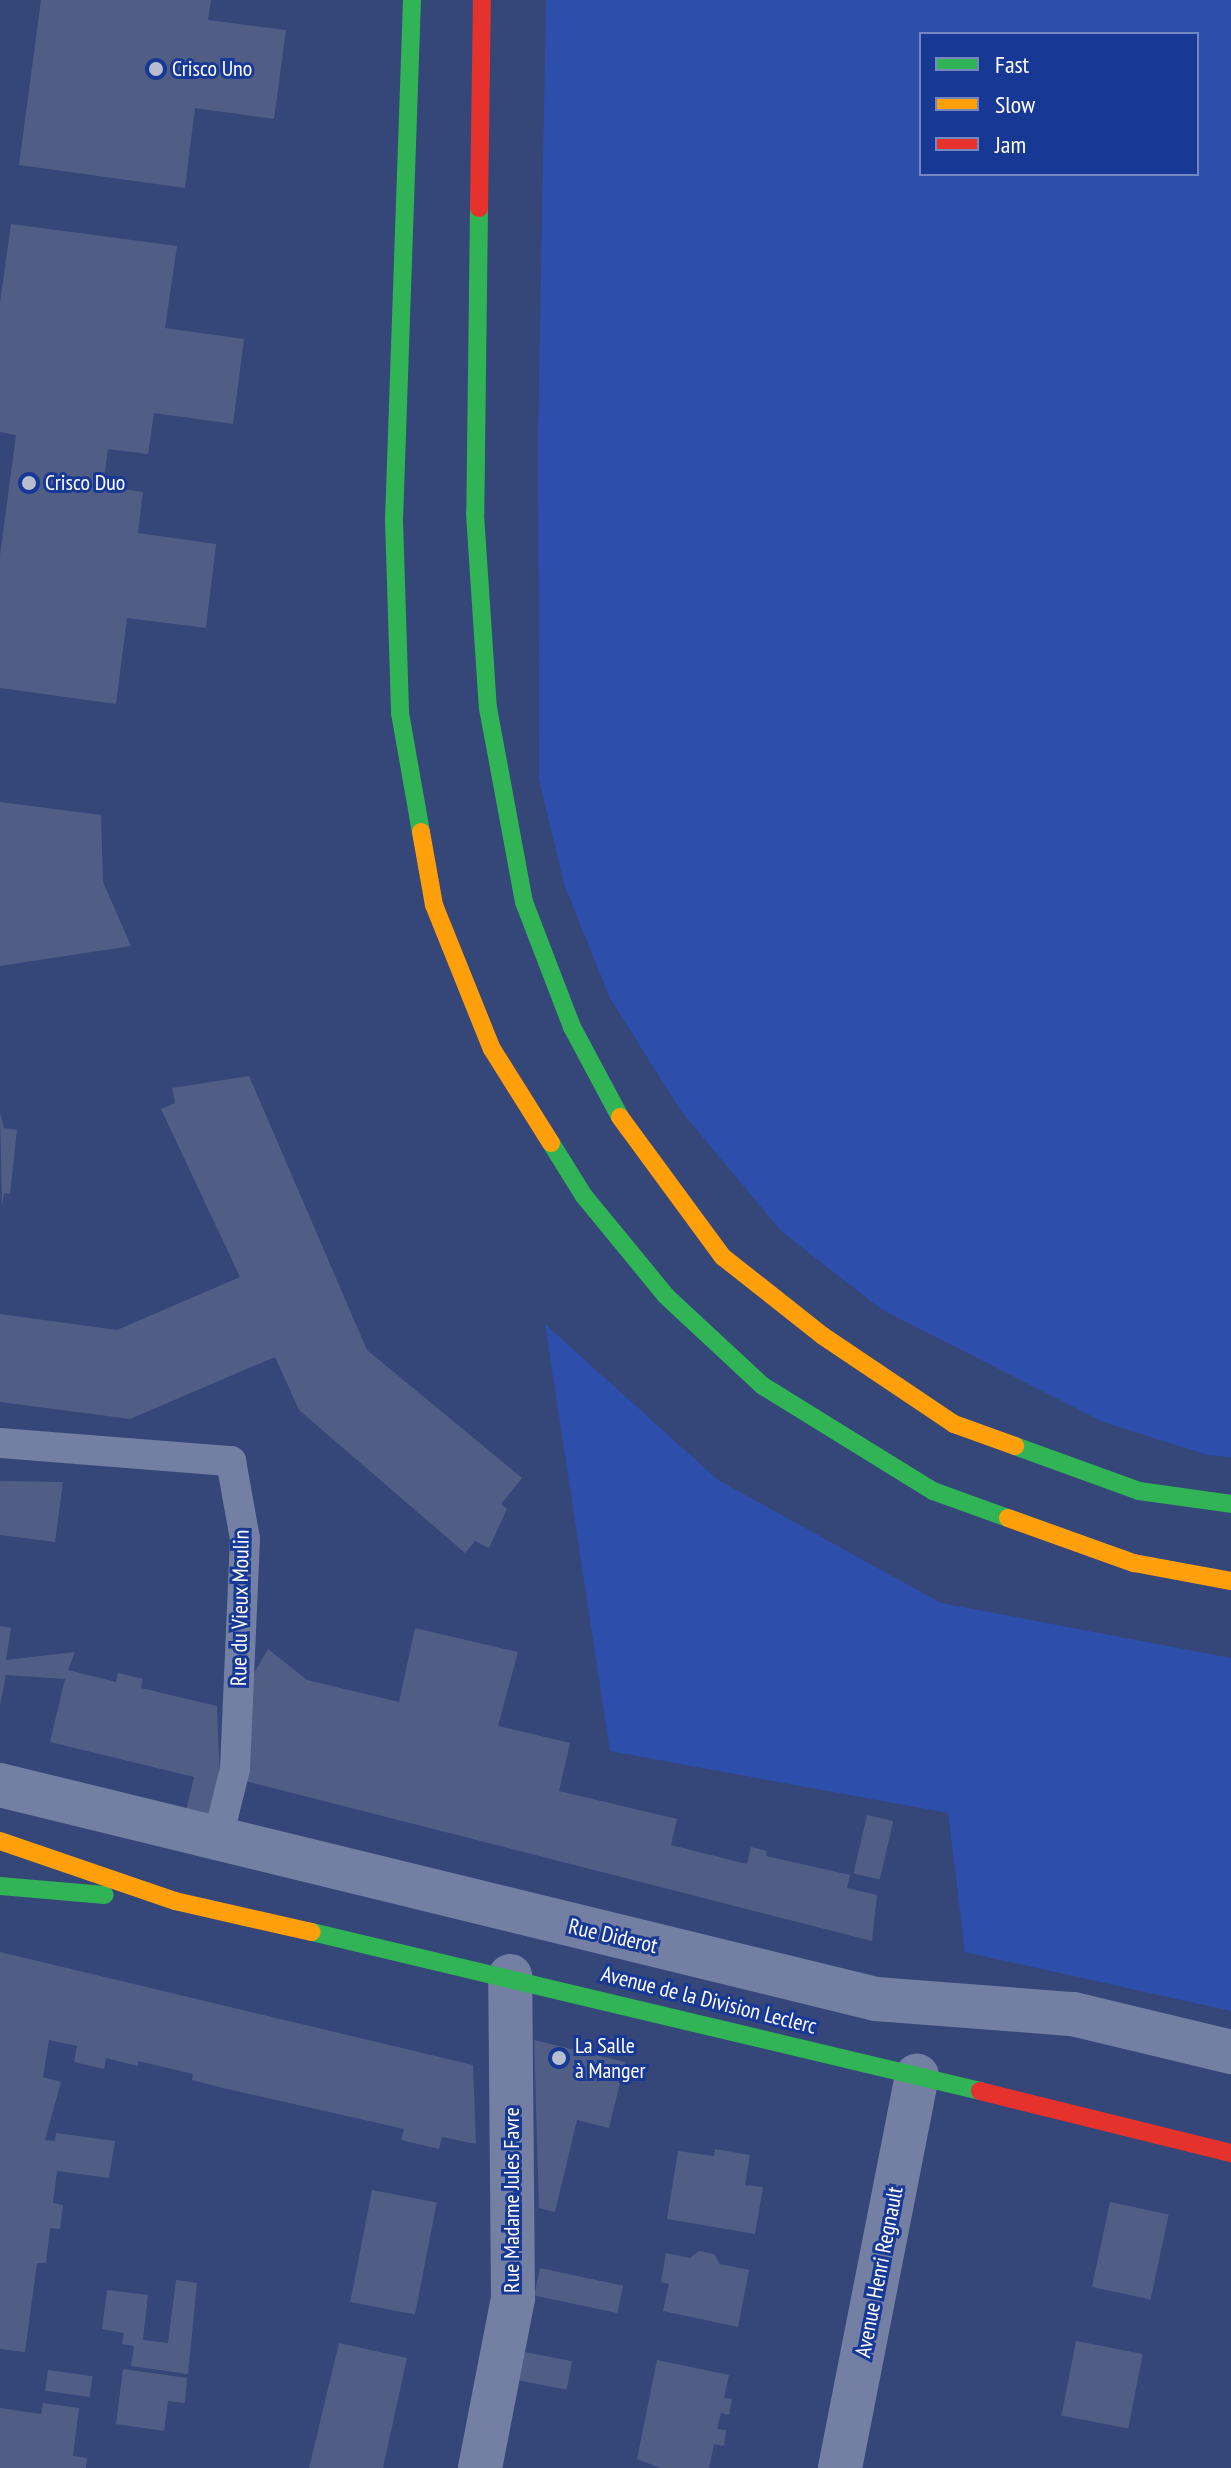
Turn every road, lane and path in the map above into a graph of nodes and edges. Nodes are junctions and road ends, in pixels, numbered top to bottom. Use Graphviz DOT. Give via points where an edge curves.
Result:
graph roads {
  1 [pos="412,0"];
  2 [pos="482,0"];
  3 [pos="0,1443"];
  4 [pos="1231,1504"];
  5 [pos="1231,1581"];
  6 [pos="0,1785"];
  7 [pos="0,1841"];
  8 [pos="217,1841"];
  9 [pos="0,1886"];
  10 [pos="175,1901"];
  11 [pos="510,1976"];
  12 [pos="1231,2052"];
  13 [pos="917,2075"];
  14 [pos="1231,2153"];
  15 [pos="480,2468"];
  16 [pos="840,2468"];
  1 -- 5 [label="main road" via="394,520 400,713 434,905 492,1049 584,1196 666,1296 763,1386 933,1491 1134,1563"];
  2 -- 4 [label="main road" via="475,514 488,708 524,902 572,1027 625,1126 723,1257 823,1336 954,1424 1139,1491"];
  3 -- 8 [label="lane, Rue du Vieux Moulin" via="231,1461 245,1539 235,1769"];
  6 -- 8 [label="street, Rue Diderot"];
  7 -- 10 [label="main road, Avenue de la Division Leclerc"];
  8 -- 12 [label="street, Rue Diderot" via="876,1999 1073,2014"];
  9 -- 10 [label="main road, Avenue de la Division Leclerc"];
  10 -- 11 [label="main road, Avenue de la Division Leclerc"];
  11 -- 13 [label="main road, Avenue de la Division Leclerc"];
  11 -- 15 [label="street, Rue Madame Jules Favre" via="513,2298"];
  13 -- 14 [label="main road, Avenue de la Division Leclerc"];
  13 -- 16 [label="street, Avenue Henri Regnault"];
}
